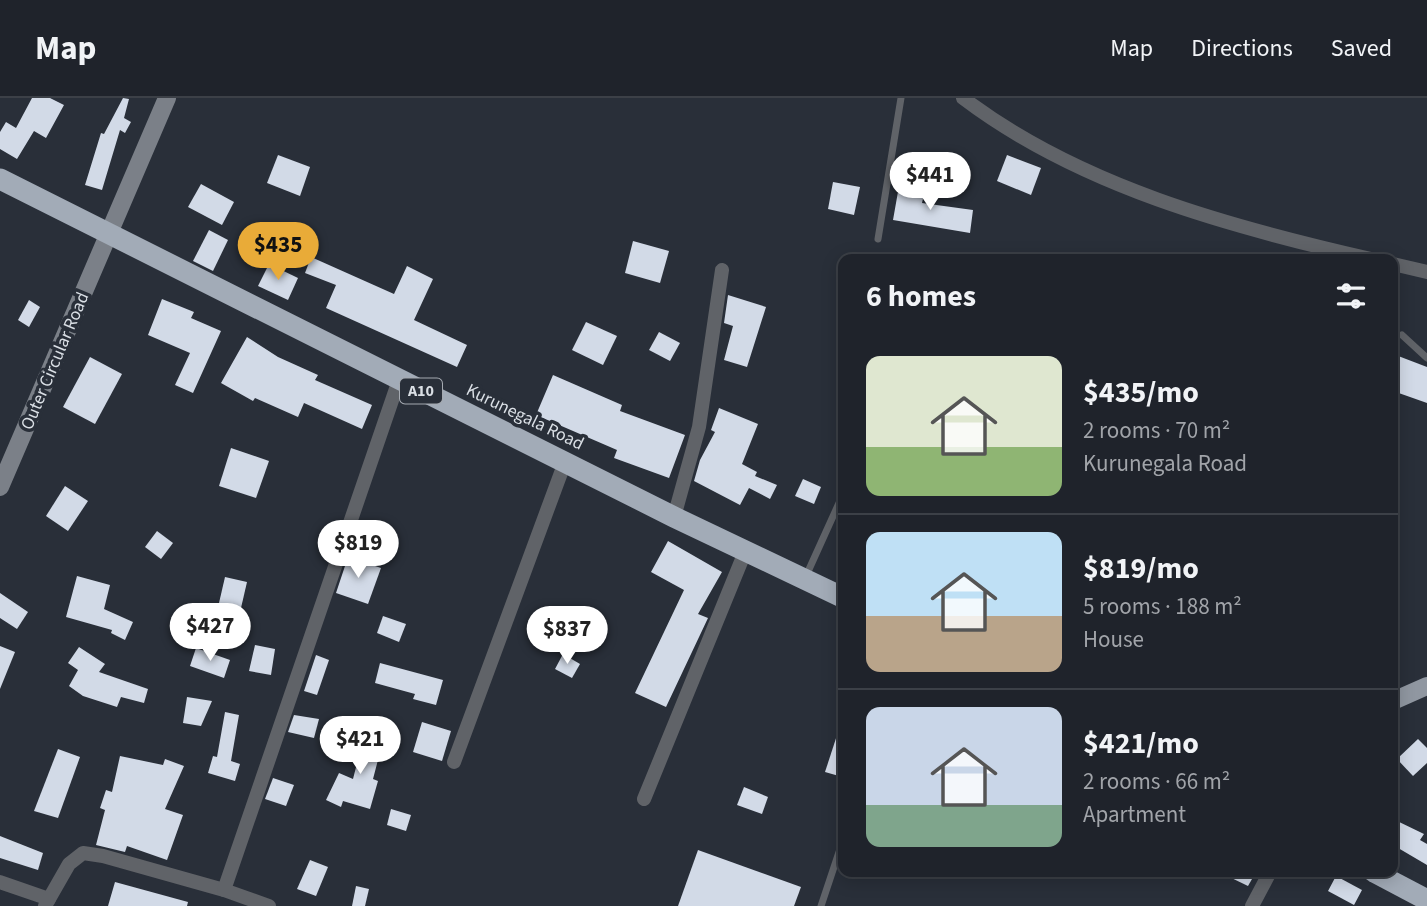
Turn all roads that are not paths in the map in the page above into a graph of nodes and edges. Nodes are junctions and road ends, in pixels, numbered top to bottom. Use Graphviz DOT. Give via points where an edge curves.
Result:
graph roads {
  1 [pos="167,98"];
  2 [pos="901,98"];
  3 [pos="963,98"];
  4 [pos="0,180"];
  5 [pos="110,234"];
  6 [pos="878,239"];
  7 [pos="1350,254"];
  8 [pos="1398,265"];
  9 [pos="722,270"];
  10 [pos="1427,272"];
  11 [pos="1402,335"];
  12 [pos="1427,358"];
  13 [pos="399,380"];
  14 [pos="565,462"];
  15 [pos="0,487"];
  16 [pos="838,505"];
  17 [pos="674,517"];
  18 [pos="745,552"];
  19 [pos="804,580"];
  20 [pos="838,595"];
  21 [pos="1427,686"];
  22 [pos="1398,699"];
  23 [pos="454,762"];
  24 [pos="644,799"];
  25 [pos="838,855"];
  26 [pos="1267,877"];
  27 [pos="1383,877"];
  28 [pos="0,882"];
  29 [pos="224,890"];
  30 [pos="1427,900"];
  31 [pos="47,902"];
  32 [pos="269,906"];
  33 [pos="821,906"];
  34 [pos="1252,906"];
  1 -- 5 [label="street, Outer Circular Road"];
  2 -- 6 [label="lane"];
  3 -- 7 [label="street" via="999,126 1102,180 1290,240"];
  4 -- 5 [label="highway, Kurunegala Road / A10"];
  5 -- 13 [label="highway, Kurunegala Road / A10"];
  5 -- 15 [label="street, Outer Circular Road"];
  8 -- 10 [label="street"];
  9 -- 17 [label="street" via="699,427"];
  11 -- 12 [label="lane"];
  13 -- 14 [label="highway, Kurunegala Road / A10"];
  13 -- 29 [label="street"];
  14 -- 17 [label="highway, Kurunegala Road / A10"];
  14 -- 23 [label="street"];
  16 -- 19 [label="lane"];
  17 -- 18 [label="highway, Kurunegala Road / A10"];
  18 -- 19 [label="highway, Kurunegala Road / A10"];
  18 -- 24 [label="street"];
  19 -- 20 [label="highway, Kurunegala Road / A10"];
  21 -- 22 [label="main road"];
  25 -- 33 [label="lane"];
  26 -- 34 [label="street"];
  27 -- 30 [label="highway"];
  28 -- 31 [label="street"];
  29 -- 31 [label="street" via="83,853 69,864"];
  29 -- 32 [label="street"];
}
